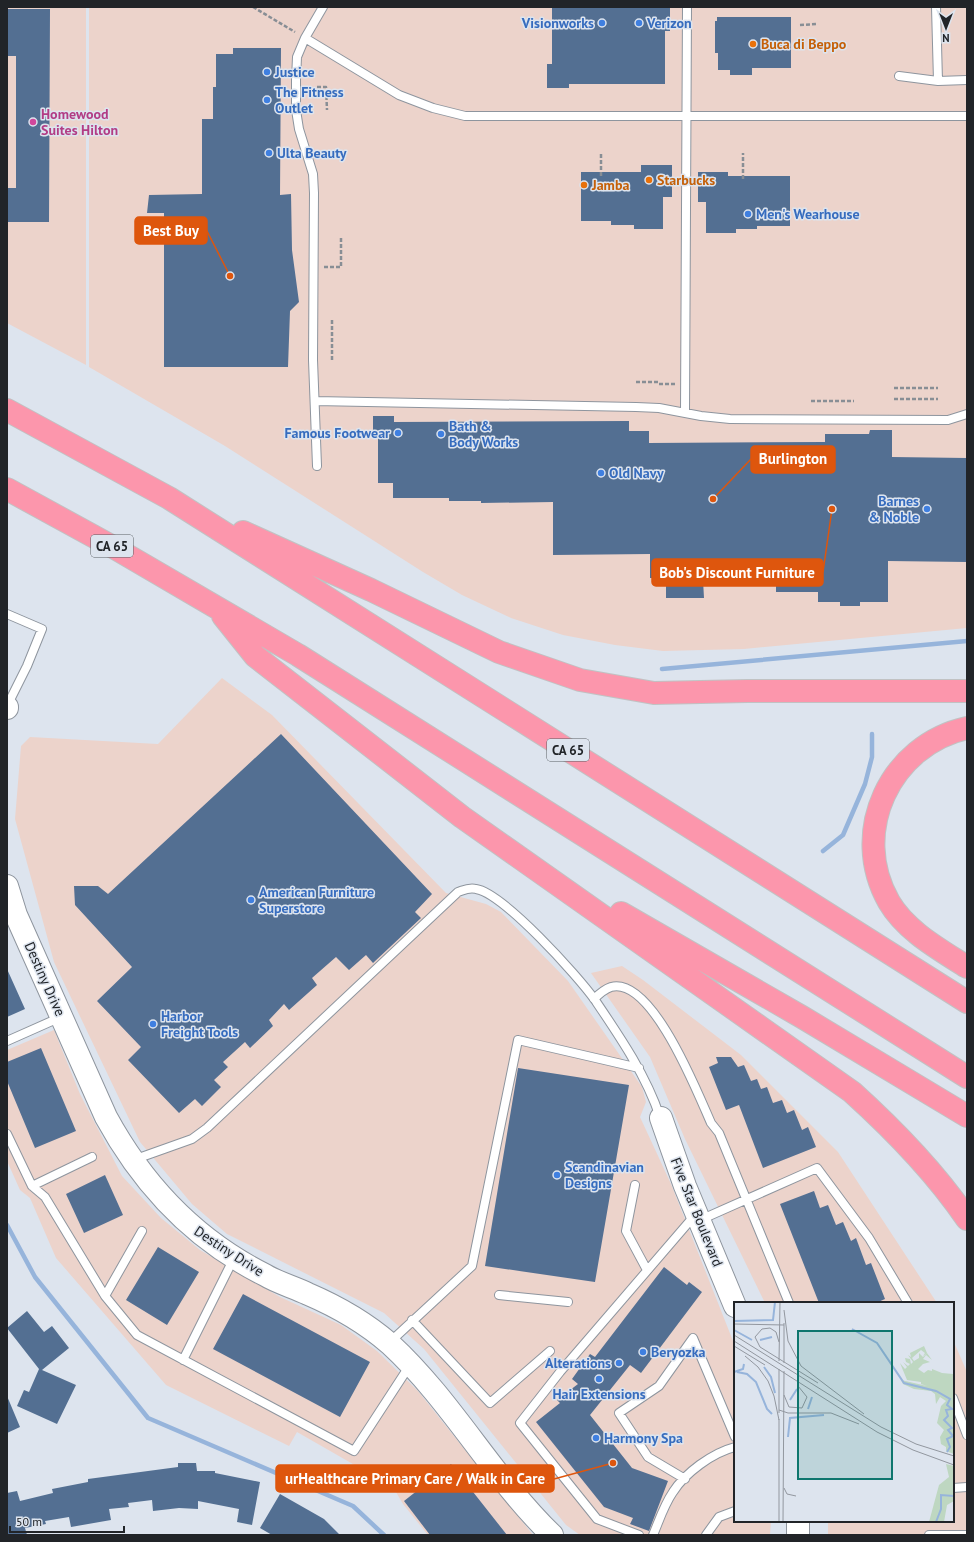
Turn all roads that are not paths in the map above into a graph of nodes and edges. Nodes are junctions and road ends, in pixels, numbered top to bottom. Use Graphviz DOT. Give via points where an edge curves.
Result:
graph roads {
  1 [pos="323,7"];
  2 [pos="687,7"];
  3 [pos="936,7"];
  4 [pos="305,38"];
  5 [pos="899,76"];
  6 [pos="967,80"];
  7 [pos="938,81"];
  8 [pos="967,116"];
  9 [pos="686,117"];
  10 [pos="315,401"];
  11 [pos="7,410"];
  12 [pos="685,412"];
  13 [pos="967,414"];
  14 [pos="318,466"];
  15 [pos="7,488"];
  16 [pos="169,498"];
  17 [pos="215,606"];
  18 [pos="7,614"];
  19 [pos="967,691"];
  20 [pos="7,707"];
  21 [pos="967,728"];
  22 [pos="553,881"];
  23 [pos="8,896"];
  24 [pos="967,967"];
  25 [pos="594,999"];
  26 [pos="967,1002"];
  27 [pos="62,1017"];
  28 [pos="7,1041"];
  29 [pos="639,1068"];
  30 [pos="967,1077"];
  31 [pos="967,1116"];
  32 [pos="661,1118"];
  33 [pos="7,1134"];
  34 [pos="92,1156"];
  35 [pos="132,1160"];
  36 [pos="635,1185"];
  37 [pos="32,1186"];
  38 [pos="747,1199"];
  39 [pos="697,1217"];
  40 [pos="967,1219"];
  41 [pos="142,1231"];
  42 [pos="234,1258"];
  43 [pos="647,1270"];
  44 [pos="499,1295"];
  45 [pos="105,1296"];
  46 [pos="568,1302"];
  47 [pos="789,1302"];
  48 [pos="906,1302"];
  49 [pos="734,1304"];
  50 [pos="412,1320"];
  51 [pos="389,1343"];
  52 [pos="550,1351"];
  53 [pos="183,1360"];
  54 [pos="410,1364"];
  55 [pos="954,1401"];
  56 [pos="734,1435"];
  57 [pos="967,1435"];
  58 [pos="734,1447"];
  59 [pos="685,1479"];
  60 [pos="967,1487"];
  61 [pos="954,1488"];
  62 [pos="734,1511"];
  63 [pos="798,1522"];
  64 [pos="552,1535"];
  65 [pos="639,1535"];
  66 [pos="653,1535"];
  67 [pos="706,1535"];
  68 [pos="798,1535"];
  69 [pos="929,1535"];
  70 [pos="967,1535"];
  1 -- 4 [label="lane"];
  2 -- 9 [label="lane"];
  3 -- 7 [label="lane"];
  4 -- 9 [label="lane" via="399,95 454,113 478,116"];
  4 -- 10 [label="lane" via="297,57 296,110 312,174 314,194"];
  5 -- 7 [label="lane"];
  6 -- 7 [label="lane"];
  8 -- 9 [label="lane"];
  9 -- 12 [label="lane"];
  10 -- 12 [label="lane" via="554,404 644,407"];
  10 -- 14 [label="lane"];
  11 -- 16 [label="highway, CA 65"];
  12 -- 13 [label="lane" via="730,419 948,420"];
  15 -- 17 [label="highway, CA 65"];
  16 -- 19 [label="highway" via="371,590 499,652 580,680 654,693"];
  16 -- 26 [label="highway, CA 65"];
  17 -- 22 [label="highway" via="256,656 462,817"];
  17 -- 30 [label="highway, CA 65" via="298,655"];
  18 -- 20 [label="lane" via="42,629 28,666"];
  21 -- 24 [label="highway" via="934,740 904,763 886,790 879,808 874,838 878,875 897,914 921,935"];
  22 -- 31 [label="highway" via="623,914"];
  22 -- 40 [label="highway" via="852,1092 931,1172"];
  23 -- 27 [label="street, Destiny Drive"];
  25 -- 29 [label="lane"];
  25 -- 35 [label="lane" via="558,956 525,923 486,893 476,888 467,888 458,892 206,1128 192,1138"];
  25 -- 38 [label="lane" via="604,990 619,986 635,992 647,1002 686,1067 711,1123 719,1133"];
  27 -- 28 [label="lane"];
  27 -- 35 [label="street, Destiny Drive" via="106,1116"];
  29 -- 32 [label="lane"];
  29 -- 50 [label="lane" via="518,1040 472,1266"];
  32 -- 39 [label="street, Five Star Boulevard"];
  33 -- 37 [label="lane"];
  34 -- 37 [label="lane"];
  35 -- 42 [label="street, Destiny Drive" via="165,1203 191,1227"];
  36 -- 43 [label="lane" via="626,1231"];
  37 -- 45 [label="lane" via="46,1197"];
  38 -- 39 [label="lane"];
  38 -- 47 [label="lane"];
  38 -- 48 [label="lane" via="817,1168 869,1238"];
  39 -- 43 [label="lane"];
  39 -- 49 [label="street, Five Star Boulevard"];
  41 -- 45 [label="lane"];
  42 -- 51 [label="street, Destiny Drive" via="265,1276 338,1308"];
  42 -- 53 [label="lane"];
  43 -- 65 [label="lane" via="520,1423 597,1519"];
  44 -- 46 [label="lane"];
  45 -- 53 [label="lane" via="137,1335"];
  50 -- 51 [label="lane"];
  50 -- 52 [label="lane" via="490,1403"];
  51 -- 54 [label="street, Destiny Drive"];
  53 -- 54 [label="lane" via="354,1451"];
  54 -- 64 [label="street, Destiny Drive" via="451,1411 525,1506"];
  55 -- 57 [label="lane"];
  56 -- 59 [label="lane" via="693,1338 659,1386 619,1413 648,1457"];
  58 -- 59 [label="lane" via="699,1464"];
  59 -- 66 [label="lane" via="673,1492"];
  60 -- 61 [label="lane"];
  62 -- 67 [label="lane" via="719,1517"];
  63 -- 68 [label="street"];
  69 -- 70 [label="lane"];
}
